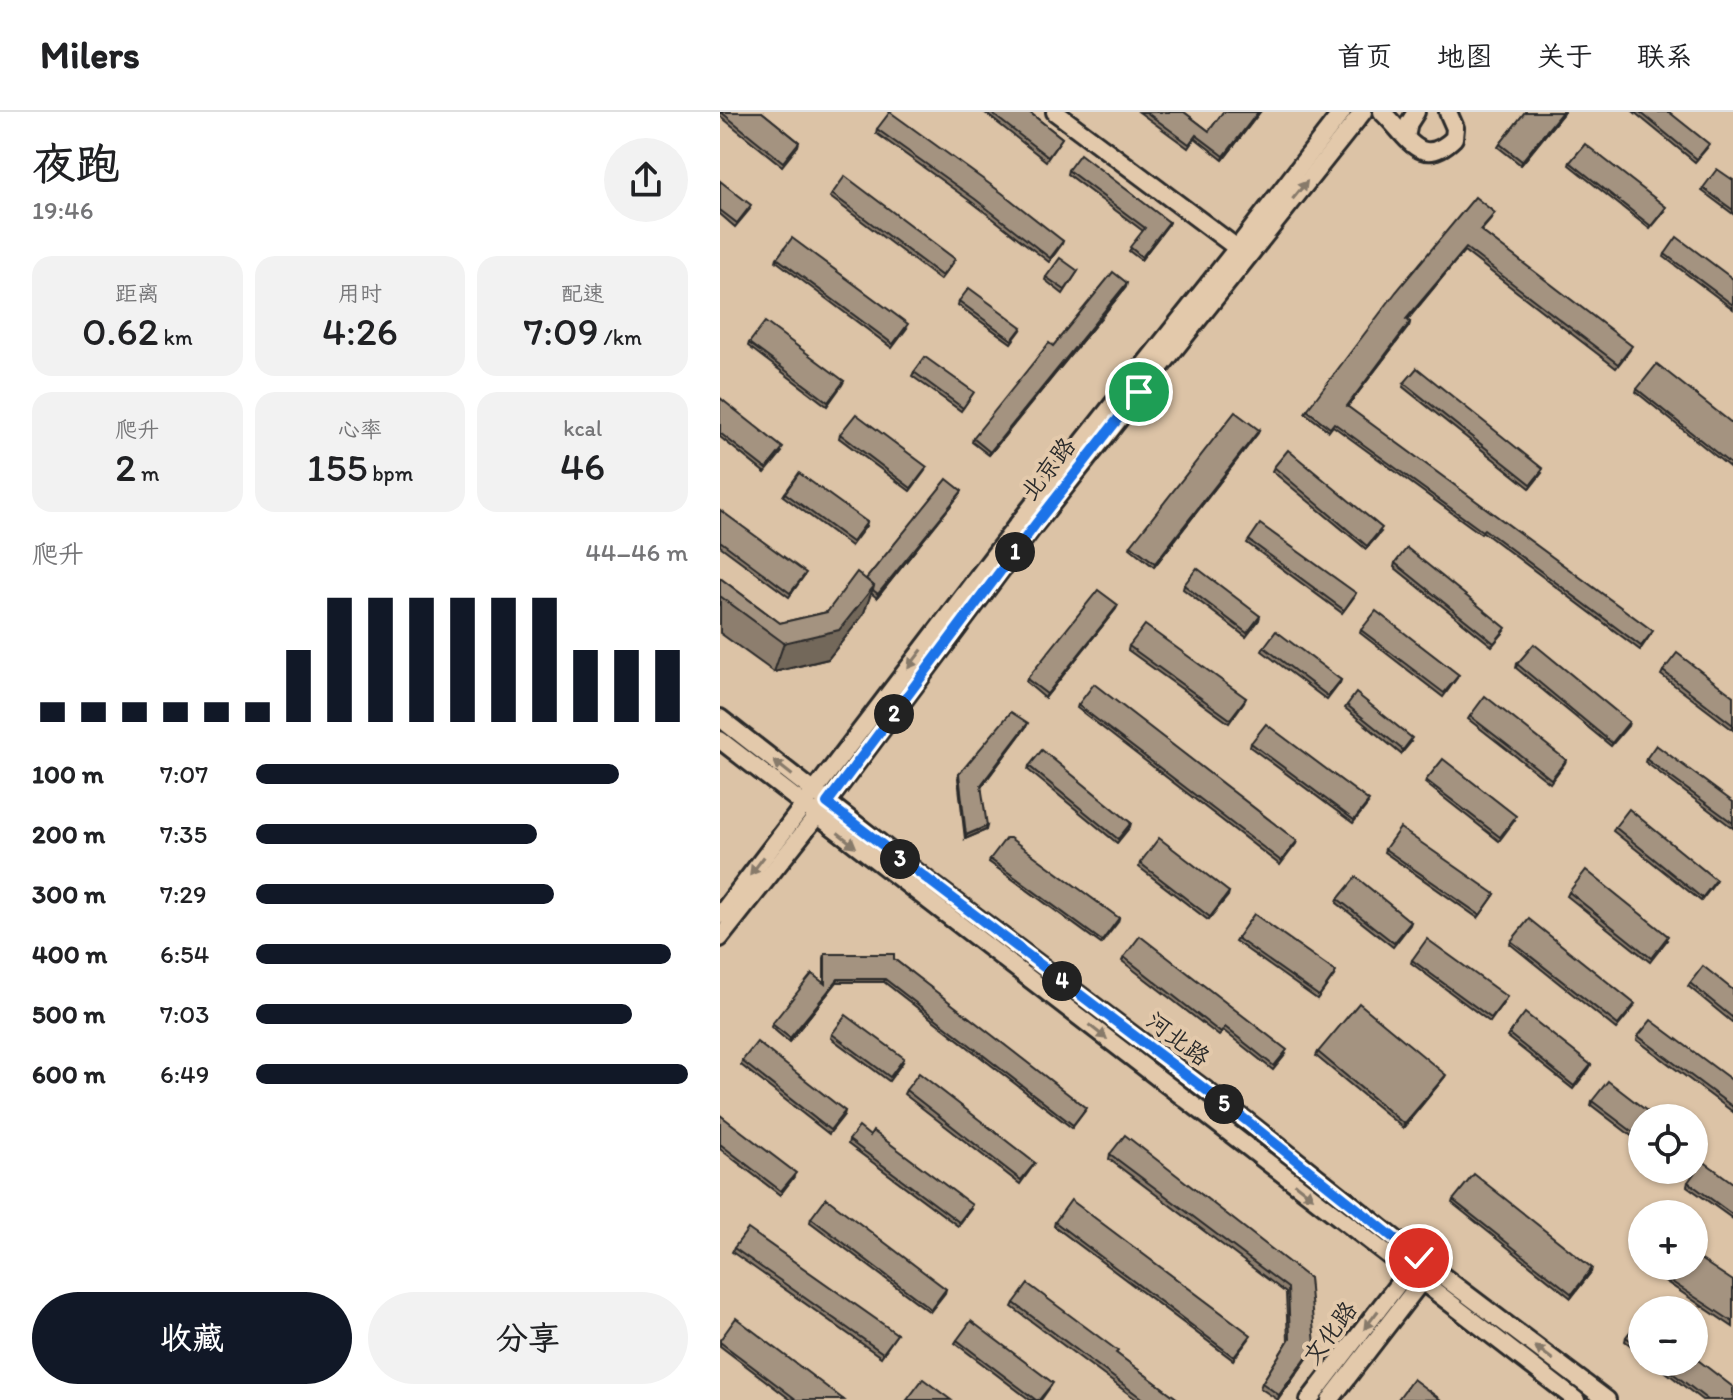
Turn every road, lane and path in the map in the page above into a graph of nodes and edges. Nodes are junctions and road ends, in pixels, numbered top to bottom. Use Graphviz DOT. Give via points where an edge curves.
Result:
graph roads {
  1 [pos="1055,112"];
  2 [pos="1342,112"];
  3 [pos="1363,112"];
  4 [pos="1382,112"];
  5 [pos="1416,112"];
  6 [pos="1448,112"];
  7 [pos="1406,137"];
  8 [pos="1237,248"];
  9 [pos="720,718"];
  10 [pos="720,740"];
  11 [pos="815,804"];
  12 [pos="720,915"];
  13 [pos="720,938"];
  14 [pos="1420,1270"];
  15 [pos="1309,1400"];
  16 [pos="1330,1400"];
  17 [pos="1576,1400"];
  18 [pos="1607,1400"];
  1 -- 8 [label="street"];
  2 -- 8 [label="street, 北京路"];
  11 -- 3 [label="street, 北京路, one-way"];
  4 -- 7 [label="street"];
  5 -- 7 [label="street"];
  6 -- 7 [label="street" via="1454,138 1443,148 1432,153"];
  8 -- 11 [label="street, 北京路, one-way" via="1024,516"];
  11 -- 9 [label="street, 河北路, one-way"];
  10 -- 11 [label="street, 河北路"];
  11 -- 12 [label="street, 北京路, one-way"];
  11 -- 13 [label="street, 北京路"];
  11 -- 14 [label="street, 河北路"];
  14 -- 15 [label="street, 文化路, one-way"];
  14 -- 16 [label="street, 文化路"];
  14 -- 17 [label="street, 河北路"];
  18 -- 14 [label="street, 河北路, one-way"];
}
